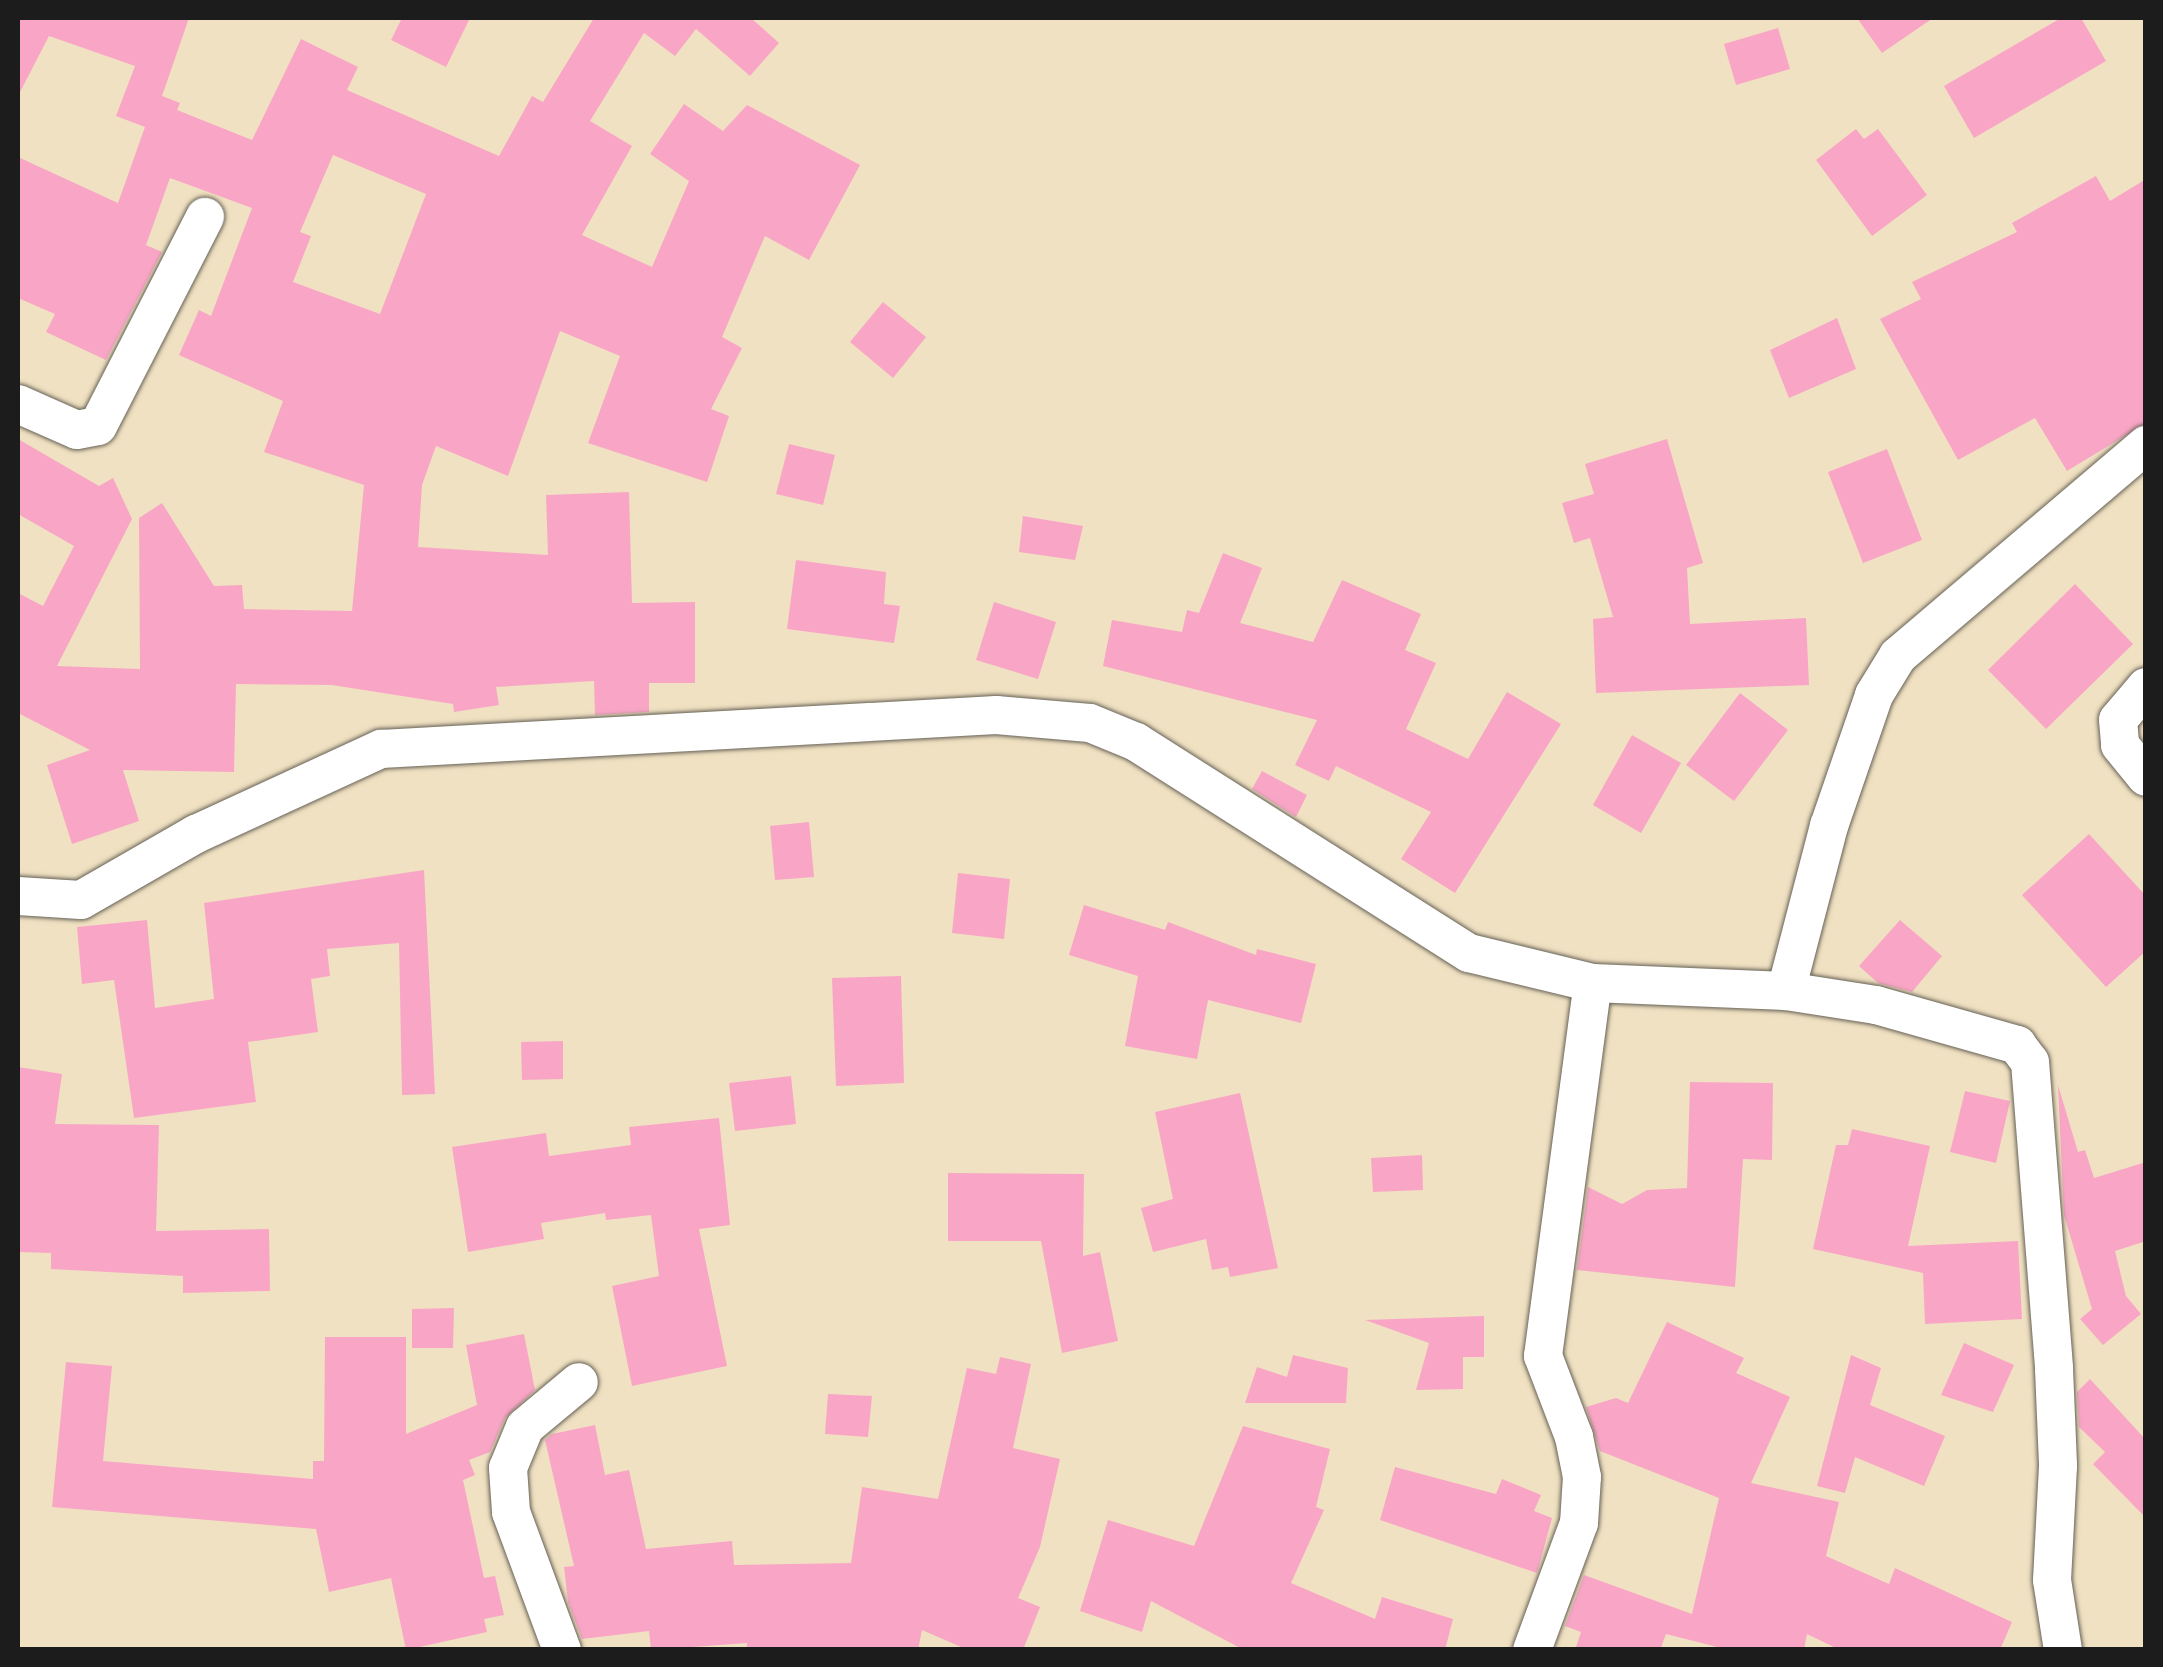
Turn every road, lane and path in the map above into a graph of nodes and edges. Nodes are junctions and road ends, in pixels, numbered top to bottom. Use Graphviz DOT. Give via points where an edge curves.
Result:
graph roads {
  1 [pos="205,217"];
  2 [pos="18,404"];
  3 [pos="2146,445"];
  4 [pos="2146,688"];
  5 [pos="2146,777"];
  6 [pos="18,896"];
  7 [pos="1593,983"];
  8 [pos="1786,991"];
  9 [pos="580,1382"];
  10 [pos="562,1650"];
  11 [pos="1532,1650"];
  12 [pos="2063,1650"];
  1 -- 2 [label="street" via="98,426 77,430"];
  3 -- 8 [label="street" via="1898,656 1874,694 1829,826"];
  4 -- 5 [label="street" via="2118,720 2120,745"];
  6 -- 7 [label="street" via="81,900 196,834 381,749 996,714 1090,723 1136,742 1469,954"];
  7 -- 8 [label="street"];
  7 -- 11 [label="street" via="1543,1356 1574,1437 1582,1477 1580,1523"];
  8 -- 12 [label="street" via="1876,1005 2017,1045 2030,1062 2058,1447 2052,1580"];
  9 -- 10 [label="street" via="525,1427 508,1468 511,1512"];
}
